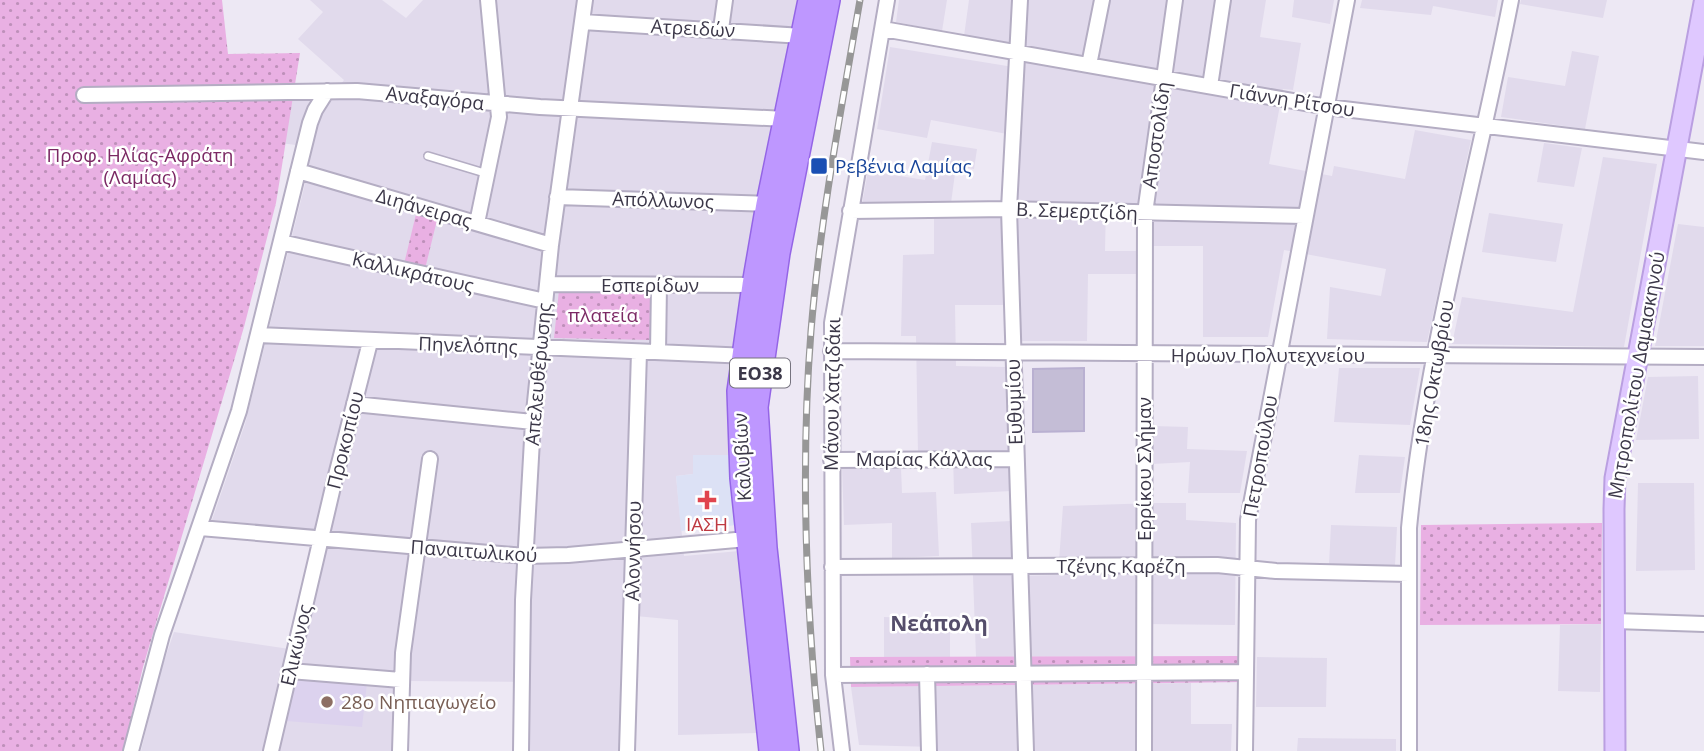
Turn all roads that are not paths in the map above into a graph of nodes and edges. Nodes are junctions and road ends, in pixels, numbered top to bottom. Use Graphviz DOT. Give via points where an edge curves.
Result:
graph roads {
  1 [pos="488,0"];
  2 [pos="585,0"];
  3 [pos="725,0"];
  4 [pos="810,0"];
  5 [pos="828,0"];
  6 [pos="887,0"];
  7 [pos="1020,0"];
  8 [pos="1102,0"];
  9 [pos="1175,0"];
  10 [pos="1223,0"];
  11 [pos="1347,0"];
  12 [pos="1511,0"];
  13 [pos="1704,3"];
  14 [pos="583,22"];
  15 [pos="721,29"];
  16 [pos="883,29"];
  17 [pos="803,36"];
  18 [pos="1017,52"];
  19 [pos="1089,65"];
  20 [pos="1164,78"];
  21 [pos="1210,86"];
  22 [pos="327,91"];
  23 [pos="84,94"];
  24 [pos="499,104"];
  25 [pos="1327,107"];
  26 [pos="569,108"];
  27 [pos="786,118"];
  28 [pos="1486,125"];
  29 [pos="1676,148"];
  30 [pos="1704,152"];
  31 [pos="428,156"];
  32 [pos="298,171"];
  33 [pos="488,174"];
  34 [pos="557,197"];
  35 [pos="768,204"];
  36 [pos="1009,209"];
  37 [pos="850,211"];
  38 [pos="1145,213"];
  39 [pos="1304,216"];
  40 [pos="477,223"];
  41 [pos="281,242"];
  42 [pos="551,245"];
  43 [pos="547,284"];
  44 [pos="754,285"];
  45 [pos="659,286"];
  46 [pos="545,301"];
  47 [pos="258,335"];
  48 [pos="370,342"];
  49 [pos="540,348"];
  50 [pos="831,351"];
  51 [pos="639,352"];
  52 [pos="658,352"];
  53 [pos="1012,353"];
  54 [pos="1278,354"];
  55 [pos="1435,354"];
  56 [pos="1144,355"];
  57 [pos="753,356"];
  58 [pos="1637,357"];
  59 [pos="1704,357"];
  60 [pos="354,404"];
  61 [pos="533,422"];
  62 [pos="430,459"];
  63 [pos="1016,459"];
  64 [pos="831,460"];
  65 [pos="200,528"];
  66 [pos="321,539"];
  67 [pos="747,539"];
  68 [pos="416,547"];
  69 [pos="633,549"];
  70 [pos="525,556"];
  71 [pos="1144,565"];
  72 [pos="1020,566"];
  73 [pos="832,567"];
  74 [pos="1247,568"];
  75 [pos="1409,574"];
  76 [pos="1615,621"];
  77 [pos="1704,624"];
  78 [pos="289,671"];
  79 [pos="1144,671"];
  80 [pos="1246,672"];
  81 [pos="1023,673"];
  82 [pos="927,674"];
  83 [pos="833,675"];
  84 [pos="401,680"];
  85 [pos="131,751"];
  86 [pos="271,751"];
  87 [pos="400,751"];
  88 [pos="521,751"];
  89 [pos="627,751"];
  90 [pos="771,751"];
  91 [pos="788,751"];
  92 [pos="842,751"];
  93 [pos="929,751"];
  94 [pos="1026,751"];
  95 [pos="1144,751"];
  96 [pos="1245,751"];
  97 [pos="1409,751"];
  98 [pos="1615,751"];
  1 -- 24 [label="street"];
  2 -- 14 [label="street, Απελευθέρωσης"];
  3 -- 15 [label="street"];
  4 -- 17 [label="main road, Καλυβίων / ΕΟ38"];
  5 -- 57 [label="main road, Καλυβίων / ΕΟ38"];
  6 -- 16 [label="street, Μάνου Χατζιδάκι"];
  7 -- 18 [label="street, Ευθυμίου"];
  8 -- 19 [label="street"];
  9 -- 20 [label="street, Αποστολίδη"];
  10 -- 21 [label="street"];
  11 -- 25 [label="street, Πετροπούλου"];
  12 -- 28 [label="street, 18ης Οκτωβρίου"];
  13 -- 29 [label="street, Μητροπολίτου Δαμασκηνού"];
  14 -- 15 [label="street, Ατρειδών"];
  14 -- 26 [label="street, Απελευθέρωσης"];
  15 -- 17 [label="street, Ατρειδών"];
  16 -- 18 [label="street, Γιάννη Ρίτσου"];
  16 -- 37 [label="street, Μάνου Χατζιδάκι"];
  17 -- 27 [label="main road, Καλυβίων / ΕΟ38"];
  18 -- 19 [label="street, Γιάννη Ρίτσου"];
  18 -- 36 [label="street, Ευθυμίου"];
  19 -- 20 [label="street, Γιάννη Ρίτσου"];
  20 -- 21 [label="street, Γιάννη Ρίτσου"];
  20 -- 38 [label="street, Αποστολίδη"];
  21 -- 25 [label="street, Γιάννη Ρίτσου"];
  22 -- 23 [label="street, Αναξαγόρα"];
  22 -- 24 [label="street, Αναξαγόρα"];
  22 -- 32 [label="street" via="310,123"];
  24 -- 26 [label="street, Αναξαγόρα"];
  24 -- 33 [label="street"];
  25 -- 28 [label="street, Γιάννη Ρίτσου"];
  25 -- 39 [label="street, Πετροπούλου"];
  26 -- 27 [label="street, Αναξαγόρα"];
  26 -- 34 [label="street, Απελευθέρωσης"];
  27 -- 35 [label="main road, Καλυβίων / ΕΟ38"];
  28 -- 29 [label="street, Γιάννη Ρίτσου"];
  28 -- 55 [label="street, 18ης Οκτωβρίου"];
  29 -- 30 [label="street, Γιάννη Ρίτσου"];
  29 -- 58 [label="street, Μητροπολίτου Δαμασκηνού"];
  31 -- 33 [label="lane"];
  32 -- 40 [label="street, Διηάνειρας"];
  32 -- 41 [label="street"];
  33 -- 40 [label="street"];
  34 -- 35 [label="street, Απόλλωνος"];
  34 -- 42 [label="street, Απελευθέρωσης"];
  35 -- 44 [label="main road, Καλυβίων / ΕΟ38"];
  36 -- 37 [label="street, Β. Σεμερτζίδη"];
  36 -- 38 [label="street, Β. Σεμερτζίδη"];
  36 -- 53 [label="street, Ευθυμίου"];
  37 -- 50 [label="street, Μάνου Χατζιδάκι"];
  38 -- 39 [label="street, Β. Σεμερτζίδη"];
  38 -- 56 [label="street, Αποστολίδη"];
  39 -- 54 [label="street, Πετροπούλου"];
  40 -- 42 [label="street, Διηάνειρας"];
  41 -- 46 [label="street, Καλλικράτους"];
  41 -- 47 [label="street"];
  42 -- 43 [label="street, Απελευθέρωσης"];
  43 -- 45 [label="street, Εσπερίδων"];
  43 -- 46 [label="street, Απελευθέρωσης"];
  44 -- 45 [label="street, Εσπερίδων"];
  44 -- 57 [label="main road, Καλυβίων / ΕΟ38"];
  45 -- 52 [label="street"];
  46 -- 49 [label="street, Απελευθέρωσης"];
  47 -- 48 [label="street, Πηνελόπης"];
  47 -- 65 [label="street" via="239,411"];
  48 -- 49 [label="street, Πηνελόπης"];
  48 -- 60 [label="street, Προκοπίου"];
  49 -- 51 [label="street, Πηνελόπης"];
  49 -- 61 [label="street, Απελευθέρωσης"];
  50 -- 53 [label="street, Ηρώων Πολυτεχνείου"];
  50 -- 64 [label="street, Μάνου Χατζιδάκι"];
  51 -- 52 [label="street, Πηνελόπης"];
  51 -- 69 [label="street, Αλοννήσου"];
  52 -- 57 [label="street, Πηνελόπης"];
  53 -- 56 [label="street, Ηρώων Πολυτεχνείου"];
  53 -- 63 [label="street, Ευθυμίου"];
  54 -- 55 [label="street, Ηρώων Πολυτεχνείου"];
  54 -- 56 [label="street, Ηρώων Πολυτεχνείου"];
  54 -- 74 [label="street, Πετροπούλου" via="1250,503"];
  55 -- 58 [label="street, Ηρώων Πολυτεχνείου"];
  55 -- 75 [label="street, 18ης Οκτωβρίου" via="1411,512"];
  56 -- 71 [label="street, Ερρίκου Σλήμαν"];
  57 -- 67 [label="main road, Καλυβίων / ΕΟ38" via="739,391"];
  57 -- 91 [label="main road, Καλυβίων / ΕΟ38" via="758,460"];
  58 -- 59 [label="street, Ηρώων Πολυτεχνείου"];
  58 -- 76 [label="street, Μητροπολίτου Δαμασκηνού" via="1615,478"];
  60 -- 61 [label="street"];
  60 -- 66 [label="street, Προκοπίου"];
  61 -- 70 [label="street, Απελευθέρωσης"];
  62 -- 68 [label="street"];
  63 -- 64 [label="street, Μαρίας Κάλλας"];
  63 -- 72 [label="street, Ευθυμίου"];
  64 -- 73 [label="street, Μάνου Χατζιδάκι"];
  65 -- 66 [label="street, Παναιτωλικού"];
  65 -- 85 [label="street" via="162,635"];
  66 -- 68 [label="street, Παναιτωλικού"];
  66 -- 78 [label="street, Ελικώνος"];
  67 -- 69 [label="street, Παναιτωλικού"];
  67 -- 90 [label="main road, Καλυβίων / ΕΟ38"];
  68 -- 70 [label="street, Παναιτωλικού"];
  68 -- 84 [label="street"];
  69 -- 70 [label="street, Παναιτωλικού"];
  69 -- 89 [label="street, Αλοννήσου"];
  70 -- 88 [label="street, Απελευθέρωσης"];
  71 -- 72 [label="street, Τζένης Καρέζη"];
  71 -- 74 [label="street, Τζένης Καρέζη"];
  71 -- 79 [label="street, Ερρίκου Σλήμαν"];
  72 -- 73 [label="street, Τζένης Καρέζη"];
  72 -- 81 [label="street, Ευθυμίου"];
  73 -- 83 [label="street, Μάνου Χατζιδάκι"];
  74 -- 75 [label="street, Τζένης Καρέζη"];
  74 -- 80 [label="street, Πετροπούλου"];
  75 -- 97 [label="street, 18ης Οκτωβρίου"];
  76 -- 77 [label="street"];
  76 -- 98 [label="street, Μητροπολίτου Δαμασκηνού"];
  78 -- 84 [label="street"];
  78 -- 86 [label="street, Ελικώνος"];
  79 -- 80 [label="street"];
  79 -- 81 [label="street"];
  79 -- 95 [label="street, Ερρίκου Σλήμαν"];
  80 -- 96 [label="street, Πετροπούλου"];
  81 -- 82 [label="street"];
  81 -- 94 [label="street, Ευθυμίου"];
  82 -- 83 [label="street"];
  82 -- 93 [label="street"];
  83 -- 92 [label="street, Μάνου Χατζιδάκι"];
  84 -- 87 [label="street"];
}
